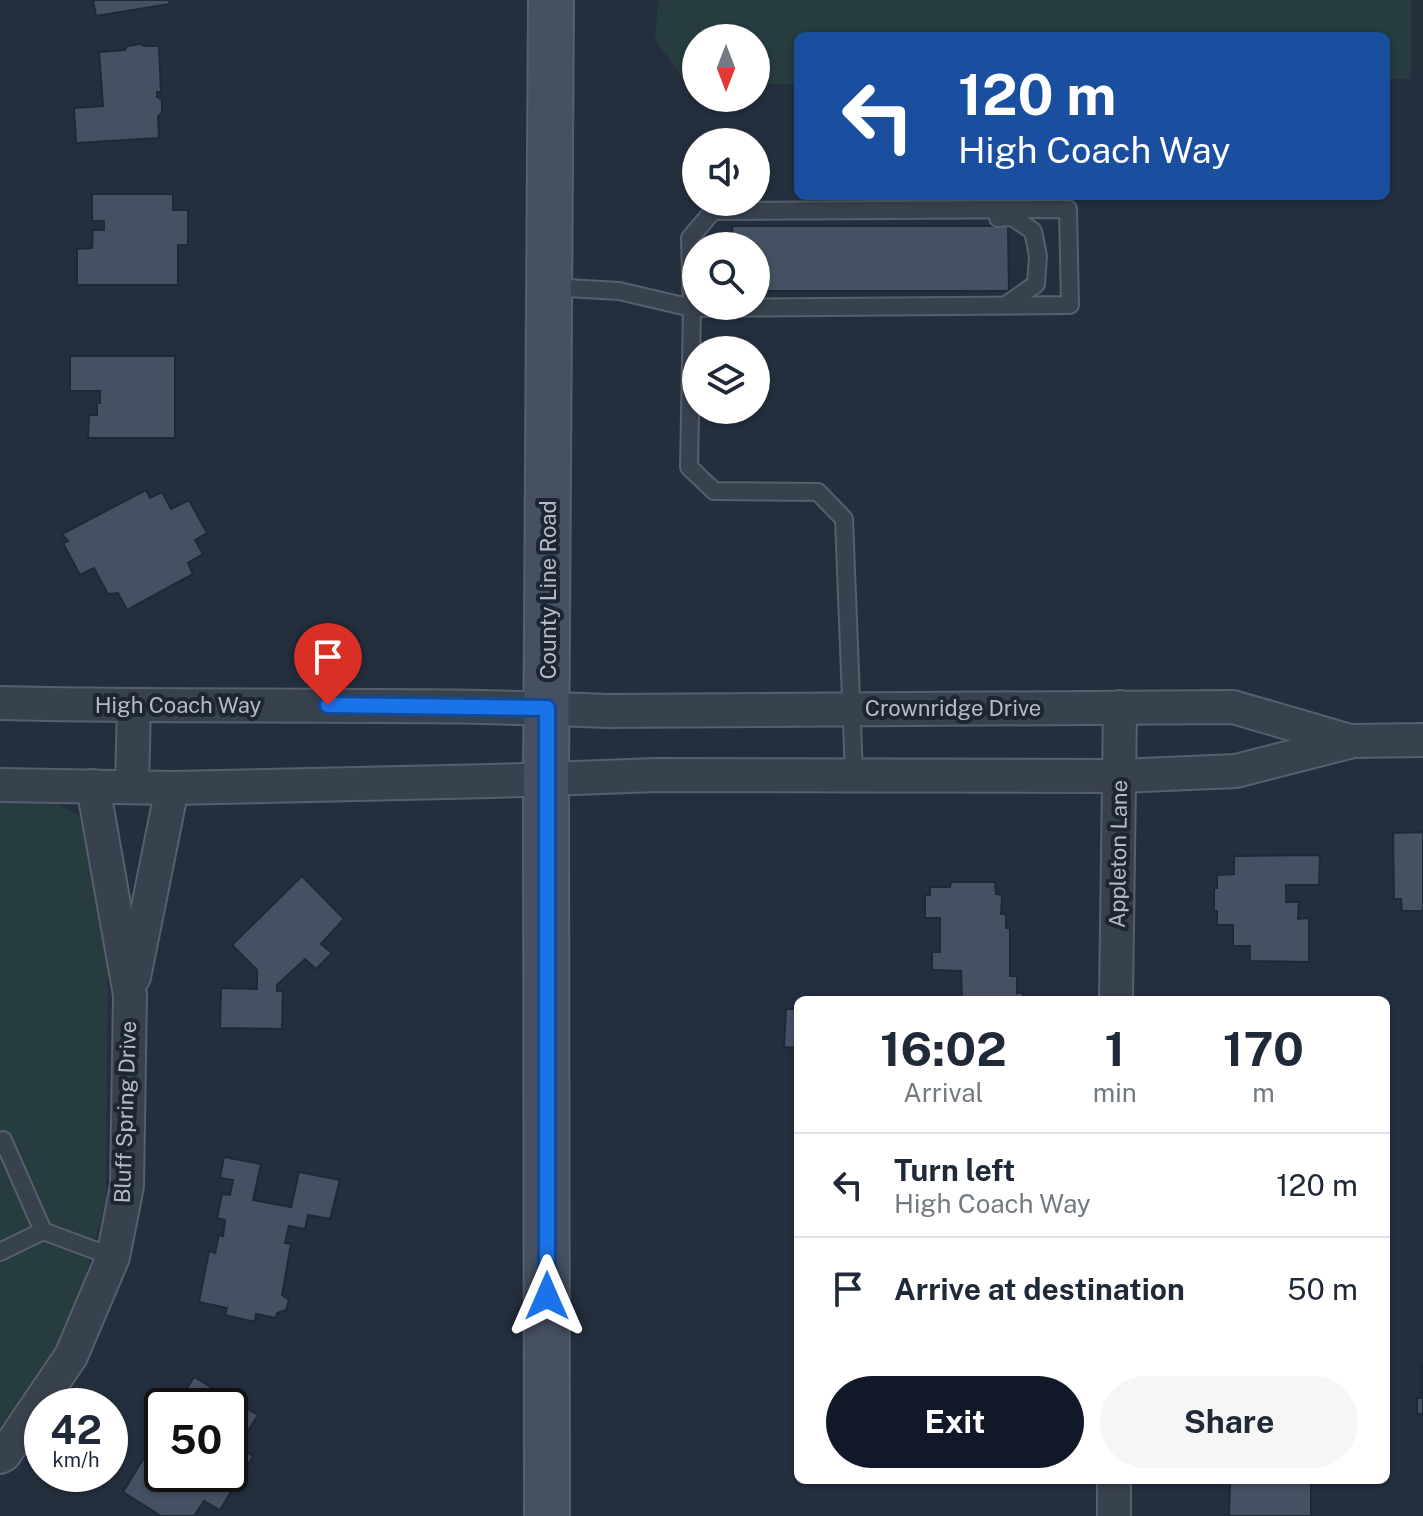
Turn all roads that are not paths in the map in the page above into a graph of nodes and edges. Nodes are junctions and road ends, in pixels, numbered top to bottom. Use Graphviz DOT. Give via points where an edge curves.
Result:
graph roads {
  1 [pos="551,0"];
  2 [pos="864,210"];
  3 [pos="695,232"];
  4 [pos="549,287"];
  5 [pos="682,306"];
  6 [pos="1005,306"];
  7 [pos="770,308"];
  8 [pos="692,320"];
  9 [pos="0,703"];
  10 [pos="134,706"];
  11 [pos="1120,707"];
  12 [pos="547,708"];
  13 [pos="851,709"];
  14 [pos="1423,740"];
  15 [pos="1353,741"];
  16 [pos="854,775"];
  17 [pos="1119,776"];
  18 [pos="546,779"];
  19 [pos="0,785"];
  20 [pos="93,786"];
  21 [pos="132,786"];
  22 [pos="172,788"];
  23 [pos="130,995"];
  24 [pos="1116,996"];
  25 [pos="0,1141"];
  26 [pos="43,1231"];
  27 [pos="0,1252"];
  28 [pos="113,1257"];
  29 [pos="0,1457"];
  30 [pos="1114,1484"];
  31 [pos="547,1516"];
  32 [pos="1114,1516"];
  1 -- 4 [label="main road, County Line Road"];
  2 -- 3 [label="lane" via="713,211"];
  2 -- 6 [label="lane" via="900,219 1012,217 1033,231 1036,284"];
  2 -- 6 [label="lane" via="1068,209 1070,305"];
  4 -- 5 [label="lane" via="619,291"];
  4 -- 12 [label="main road, County Line Road"];
  6 -- 7 [label="lane"];
  8 -- 13 [label="lane" via="689,467 714,491 818,492 844,519"];
  9 -- 10 [label="street, High Coach Way"];
  10 -- 12 [label="street, High Coach Way"];
  10 -- 21 [label="street"];
  11 -- 13 [label="street, Crownridge Drive"];
  11 -- 15 [label="street, Crownridge Drive" via="1233,707"];
  11 -- 17 [label="street, Appleton Lane"];
  12 -- 13 [label="street, Crownridge Drive"];
  12 -- 18 [label="main road, County Line Road"];
  13 -- 16 [label="lane"];
  14 -- 15 [label="street, Crownridge Drive"];
  15 -- 17 [label="street, Crownridge Drive" via="1236,771"];
  16 -- 17 [label="street, Crownridge Drive"];
  16 -- 18 [label="street, Crownridge Drive"];
  17 -- 24 [label="street, Appleton Lane"];
  18 -- 22 [label="street"];
  18 -- 31 [label="main road, County Line Road"];
  19 -- 20 [label="street"];
  20 -- 21 [label="street"];
  20 -- 23 [label="street, Bluff Spring Drive"];
  21 -- 22 [label="street"];
  22 -- 23 [label="street"];
  23 -- 28 [label="street, Bluff Spring Drive" via="127,1186"];
  25 -- 26 [label="lane"];
  26 -- 27 [label="lane"];
  26 -- 28 [label="lane"];
  28 -- 29 [label="street, Bluff Spring Drive" via="71,1356"];
  30 -- 32 [label="street"];
}
